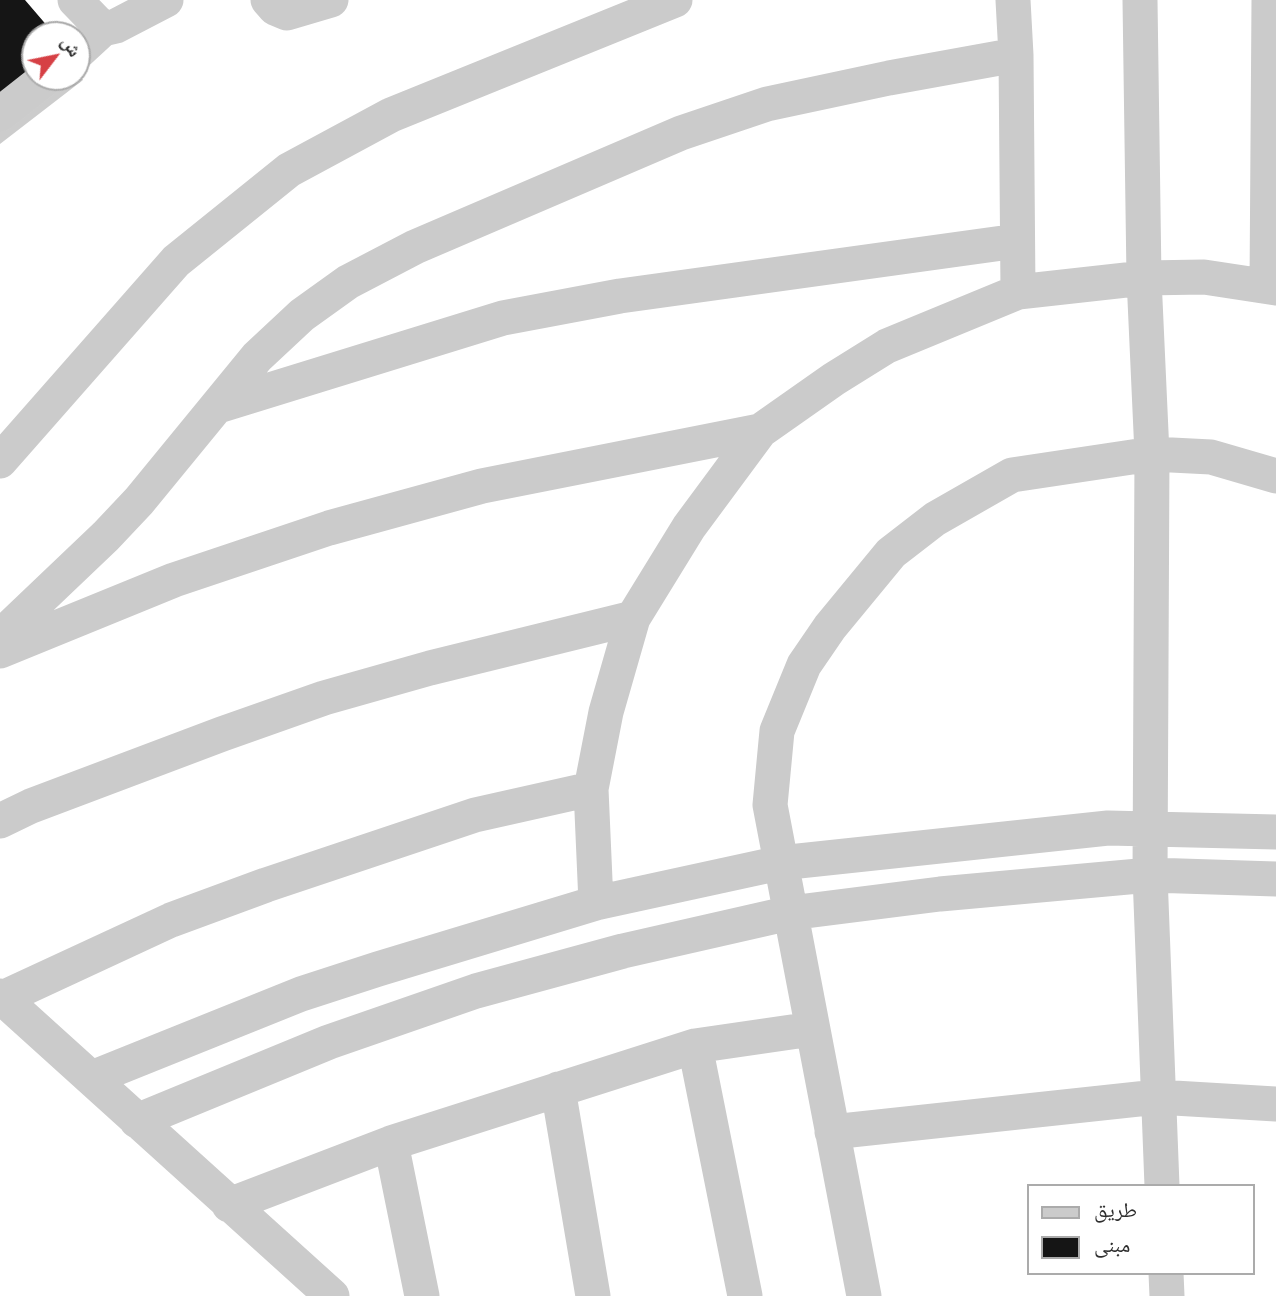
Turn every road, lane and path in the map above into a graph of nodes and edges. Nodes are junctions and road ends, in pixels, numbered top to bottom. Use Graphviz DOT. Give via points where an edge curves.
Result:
graph roads {
  1 [pos="75,0"];
  2 [pos="166,0"];
  3 [pos="268,0"];
  4 [pos="331,0"];
  5 [pos="675,0"];
  6 [pos="1013,0"];
  7 [pos="1140,0"];
  8 [pos="1272,20"];
  9 [pos="103,29"];
  10 [pos="91,40"];
  11 [pos="1016,55"];
  12 [pos="29,91"];
  13 [pos="0,114"];
  14 [pos="1017,241"];
  15 [pos="1144,278"];
  16 [pos="1271,287"];
  17 [pos="1018,292"];
  18 [pos="218,406"];
  19 [pos="760,431"];
  20 [pos="1152,454"];
  21 [pos="0,461"];
  22 [pos="1276,476"];
  23 [pos="633,618"];
  24 [pos="0,637"];
  25 [pos="0,651"];
  26 [pos="591,789"];
  27 [pos="0,821"];
  28 [pos="1149,828"];
  29 [pos="1276,832"];
  30 [pos="780,863"];
  31 [pos="1150,875"];
  32 [pos="1276,878"];
  33 [pos="596,903"];
  34 [pos="790,913"];
  35 [pos="1,997"];
  36 [pos="812,1029"];
  37 [pos="695,1046"];
  38 [pos="92,1078"];
  39 [pos="558,1089"];
  40 [pos="1157,1097"];
  41 [pos="1276,1104"];
  42 [pos="137,1121"];
  43 [pos="832,1132"];
  44 [pos="391,1143"];
  45 [pos="1162,1184"];
  46 [pos="229,1205"];
  47 [pos="1166,1275"];
  48 [pos="332,1296"];
  49 [pos="422,1296"];
  50 [pos="593,1296"];
  51 [pos="745,1296"];
  52 [pos="864,1296"];
  53 [pos="1167,1296"];
  1 -- 9 [label="street"];
  2 -- 9 [label="street"];
  3 -- 4 [label="street" via="287,13"];
  5 -- 21 [label="street" via="391,115 289,170 176,261"];
  6 -- 11 [label="street"];
  7 -- 15 [label="street"];
  8 -- 16 [label="street"];
  9 -- 10 [label="street"];
  11 -- 14 [label="street"];
  11 -- 18 [label="street" via="767,104 681,133 415,247 348,282 302,315 257,357"];
  12 -- 13 [label="street"];
  14 -- 17 [label="street"];
  14 -- 18 [label="street" via="620,296 503,318"];
  15 -- 16 [label="street" via="1204,277"];
  15 -- 17 [label="street"];
  15 -- 20 [label="street"];
  17 -- 19 [label="street" via="887,346"];
  18 -- 24 [label="street" via="114,527"];
  19 -- 23 [label="street" via="689,527"];
  19 -- 25 [label="street" via="482,486 329,528 174,580"];
  20 -- 22 [label="street" via="1211,457"];
  20 -- 28 [label="street"];
  20 -- 30 [label="street" via="1012,475 935,519 891,553 804,665 777,731 770,805"];
  23 -- 26 [label="street" via="606,712"];
  23 -- 27 [label="street" via="324,698"];
  26 -- 33 [label="street"];
  26 -- 35 [label="street" via="475,815 266,885 171,920"];
  28 -- 29 [label="street"];
  28 -- 30 [label="street" via="1108,828"];
  28 -- 31 [label="street"];
  30 -- 33 [label="street"];
  30 -- 34 [label="street"];
  31 -- 32 [label="street"];
  31 -- 34 [label="street"];
  31 -- 40 [label="street"];
  33 -- 38 [label="street" via="301,994"];
  34 -- 36 [label="street"];
  34 -- 42 [label="street" via="622,951 476,991 329,1042"];
  35 -- 38 [label="street"];
  36 -- 37 [label="street"];
  36 -- 43 [label="street"];
  37 -- 39 [label="street"];
  37 -- 51 [label="street"];
  38 -- 42 [label="street"];
  39 -- 44 [label="street"];
  39 -- 50 [label="street"];
  40 -- 41 [label="street"];
  40 -- 43 [label="street"];
  40 -- 45 [label="street"];
  42 -- 46 [label="street"];
  43 -- 52 [label="street"];
  44 -- 46 [label="street"];
  44 -- 49 [label="street"];
  46 -- 48 [label="street"];
  47 -- 53 [label="street"];
}
